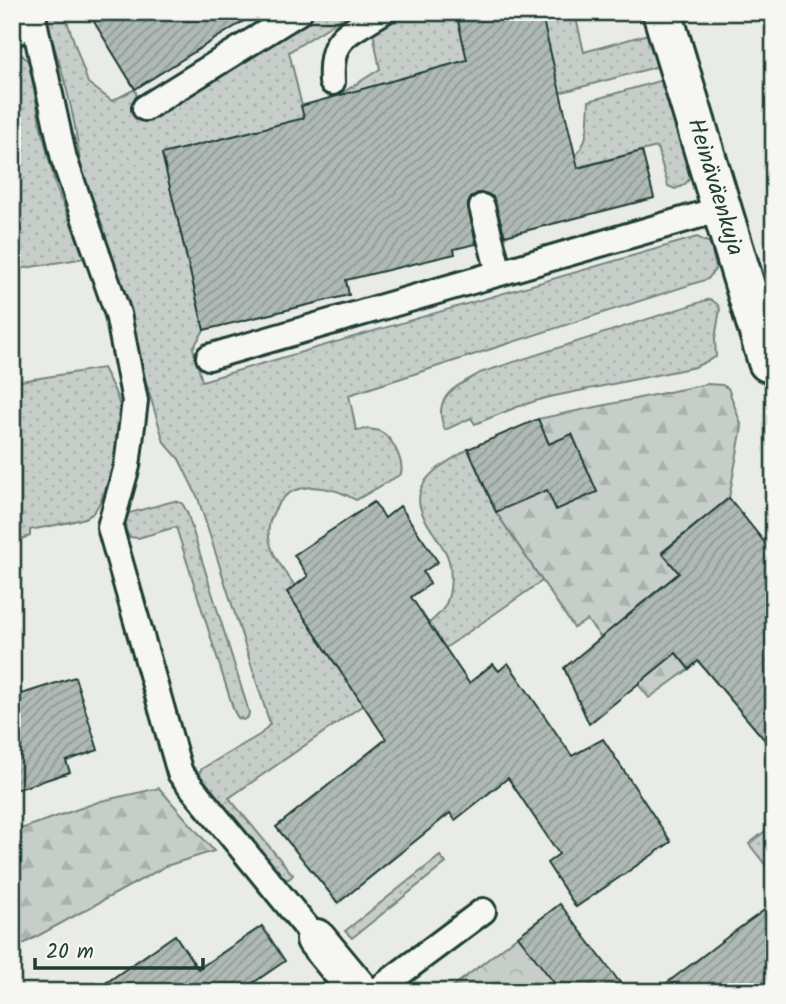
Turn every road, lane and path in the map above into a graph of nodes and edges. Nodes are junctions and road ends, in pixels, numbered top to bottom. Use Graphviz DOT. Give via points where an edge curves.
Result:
graph roads {
  1 [pos="299,12"];
  2 [pos="382,12"];
  3 [pos="662,12"];
  4 [pos="33,16"];
  5 [pos="12,34"];
  6 [pos="332,82"];
  7 [pos="145,108"];
  8 [pos="482,207"];
  9 [pos="721,209"];
  10 [pos="499,273"];
  11 [pos="209,357"];
  12 [pos="768,362"];
  13 [pos="483,911"];
  14 [pos="316,939"];
  15 [pos="360,992"];
  16 [pos="375,992"];
  1 -- 7 [label="lane"];
  2 -- 6 [label="lane" via="339,40 330,60"];
  3 -- 9 [label="street, Heinäväenkuja"];
  4 -- 5 [label="lane"];
  4 -- 14 [label="lane" via="64,159 118,313 135,401 127,466 110,527 180,773"];
  8 -- 10 [label="lane"];
  9 -- 10 [label="lane"];
  9 -- 12 [label="street, Heinäväenkuja"];
  10 -- 11 [label="lane"];
  13 -- 16 [label="lane"];
  14 -- 15 [label="street"];
}
